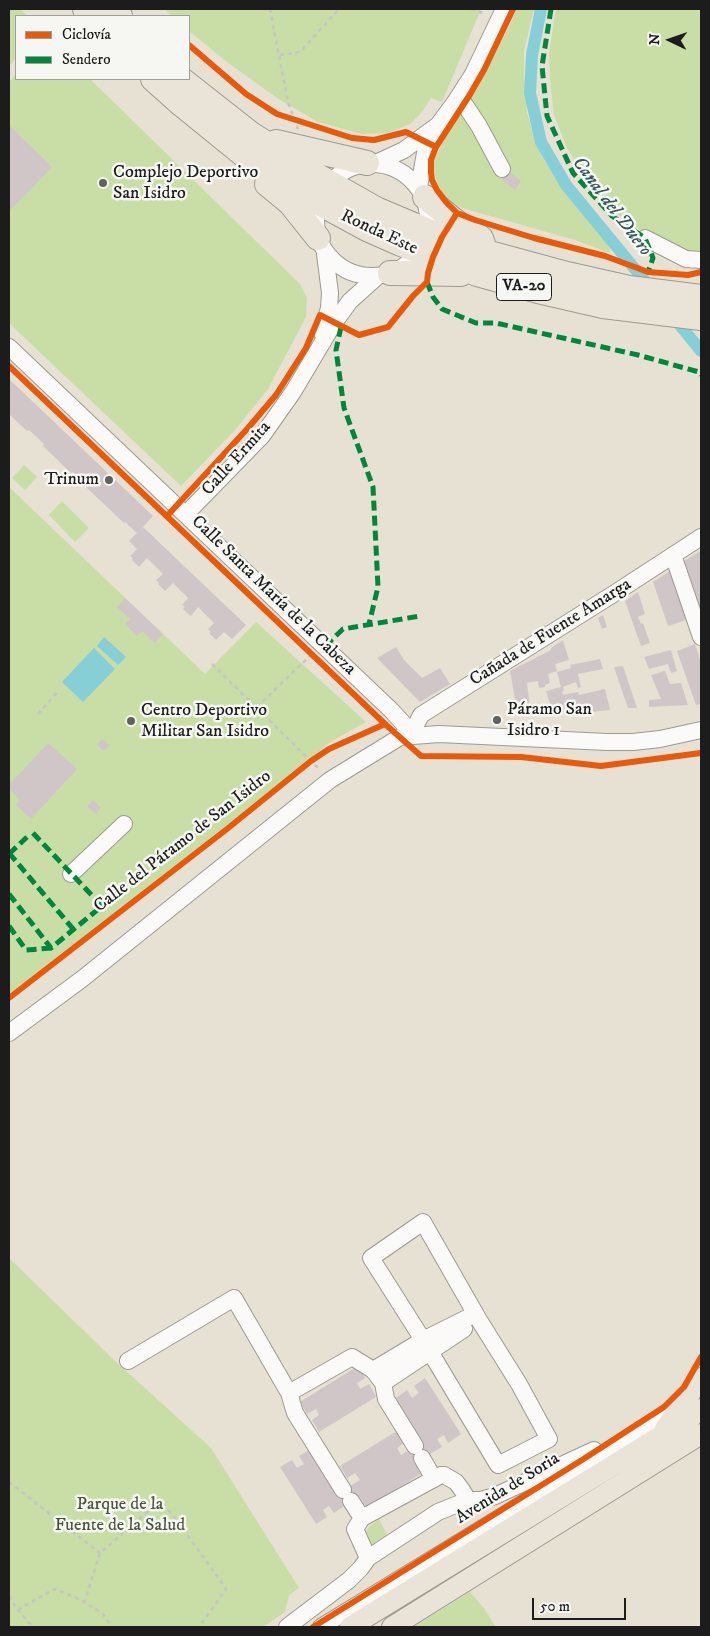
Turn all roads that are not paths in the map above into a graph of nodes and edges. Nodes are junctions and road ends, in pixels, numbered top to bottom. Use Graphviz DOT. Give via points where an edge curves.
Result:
graph roads {
  1 [pos="504,9"];
  2 [pos="154,80"];
  3 [pos="182,80"];
  4 [pos="459,96"];
  5 [pos="438,125"];
  6 [pos="248,145"];
  7 [pos="371,163"];
  8 [pos="502,169"];
  9 [pos="422,192"];
  10 [pos="325,193"];
  11 [pos="645,238"];
  12 [pos="423,241"];
  13 [pos="322,246"];
  14 [pos="486,252"];
  15 [pos="701,260"];
  16 [pos="476,274"];
  17 [pos="384,275"];
  18 [pos="630,299"];
  19 [pos="699,307"];
  20 [pos="9,347"];
  21 [pos="317,351"];
  22 [pos="186,514"];
  23 [pos="701,537"];
  24 [pos="673,556"];
  25 [pos="701,638"];
  26 [pos="701,730"];
  27 [pos="411,736"];
  28 [pos="124,824"];
  29 [pos="71,874"];
  30 [pos="9,1033"];
  31 [pos="477,1317"];
  32 [pos="427,1346"];
  33 [pos="128,1361"];
  34 [pos="378,1377"];
  35 [pos="701,1378"];
  36 [pos="701,1391"];
  37 [pos="289,1393"];
  38 [pos="680,1407"];
  39 [pos="701,1409"];
  40 [pos="635,1433"];
  41 [pos="701,1434"];
  42 [pos="662,1435"];
  43 [pos="701,1447"];
  44 [pos="664,1457"];
  45 [pos="434,1479"];
  46 [pos="468,1500"];
  47 [pos="362,1518"];
  48 [pos="368,1558"];
  49 [pos="287,1627"];
  50 [pos="321,1627"];
  51 [pos="350,1627"];
  52 [pos="392,1627"];
  1 -- 4 [label="street"];
  2 -- 6 [label="highway, Ronda Este / VA-20" via="181,104"];
  3 -- 6 [label="highway, Ronda Este / VA-20"];
  4 -- 5 [label="street"];
  4 -- 8 [label="street"];
  5 -- 7 [label="street" via="404,150"];
  5 -- 9 [label="street" via="425,153"];
  6 -- 7 [label="highway" via="285,144"];
  6 -- 10 [label="highway, Ronda Este / VA-20"];
  6 -- 13 [label="highway" via="251,170 290,203"];
  7 -- 9 [label="street" via="392,167 408,176"];
  7 -- 10 [label="street" via="353,167 337,176"];
  9 -- 12 [label="street" via="428,213"];
  9 -- 14 [label="highway" via="460,225 481,238"];
  10 -- 12 [label="highway, Ronda Este / VA-20" via="376,209"];
  10 -- 13 [label="street, Calle Ermita" via="317,221"];
  11 -- 15 [label="street" via="686,259"];
  12 -- 14 [label="highway, Ronda Este / VA-20"];
  12 -- 16 [label="highway, Ronda Este / VA-20"];
  12 -- 17 [label="street, Calle Ermita" via="406,265"];
  13 -- 17 [label="street" via="338,266 363,275"];
  13 -- 21 [label="street, Calle Ermita" via="330,293"];
  14 -- 18 [label="highway, Ronda Este / VA-20" via="567,274"];
  16 -- 17 [label="highway"];
  16 -- 18 [label="highway, Ronda Este / VA-20" via="603,306"];
  17 -- 21 [label="street, Calle Ermita" via="350,301"];
  18 -- 19 [label="highway, Ronda Este / VA-20"];
  20 -- 22 [label="street, Calle Santa María de la Cabeza"];
  21 -- 22 [label="street, Calle Ermita" via="262,436"];
  22 -- 27 [label="street, Calle Santa María de la Cabeza" via="317,649 391,710"];
  23 -- 24 [label="street, Cañada de Fuente Amarga"];
  24 -- 25 [label="street"];
  24 -- 27 [label="street, Cañada de Fuente Amarga" via="420,714"];
  26 -- 27 [label="street" via="660,739 624,742 439,734"];
  27 -- 30 [label="street" via="400,737 330,780 82,979"];
  28 -- 29 [label="street"];
  31 -- 32 [label="street"];
  31 -- 32 [label="street" via="423,1222 371,1258"];
  31 -- 32 [label="street" via="549,1439 498,1465"];
  32 -- 34 [label="street"];
  33 -- 37 [label="street" via="234,1298"];
  34 -- 37 [label="street" via="352,1357"];
  34 -- 45 [label="street" via="386,1399"];
  35 -- 38 [label="main road"];
  36 -- 39 [label="street"];
  37 -- 47 [label="street" via="295,1413"];
  38 -- 40 [label="street, Avenida de Soria"];
  38 -- 42 [label="main road"];
  39 -- 42 [label="main road, Avenida de Soria"];
  40 -- 46 [label="street" via="495,1496"];
  40 -- 50 [label="street, Avenida de Soria"];
  41 -- 44 [label="main road"];
  42 -- 51 [label="main road, Avenida de Soria"];
  43 -- 44 [label="main road"];
  44 -- 52 [label="main road"];
  45 -- 46 [label="street" via="442,1475 456,1482"];
  45 -- 47 [label="street"];
  46 -- 48 [label="street" via="438,1512"];
  47 -- 48 [label="street" via="355,1530"];
  48 -- 49 [label="street" via="349,1580"];
}
